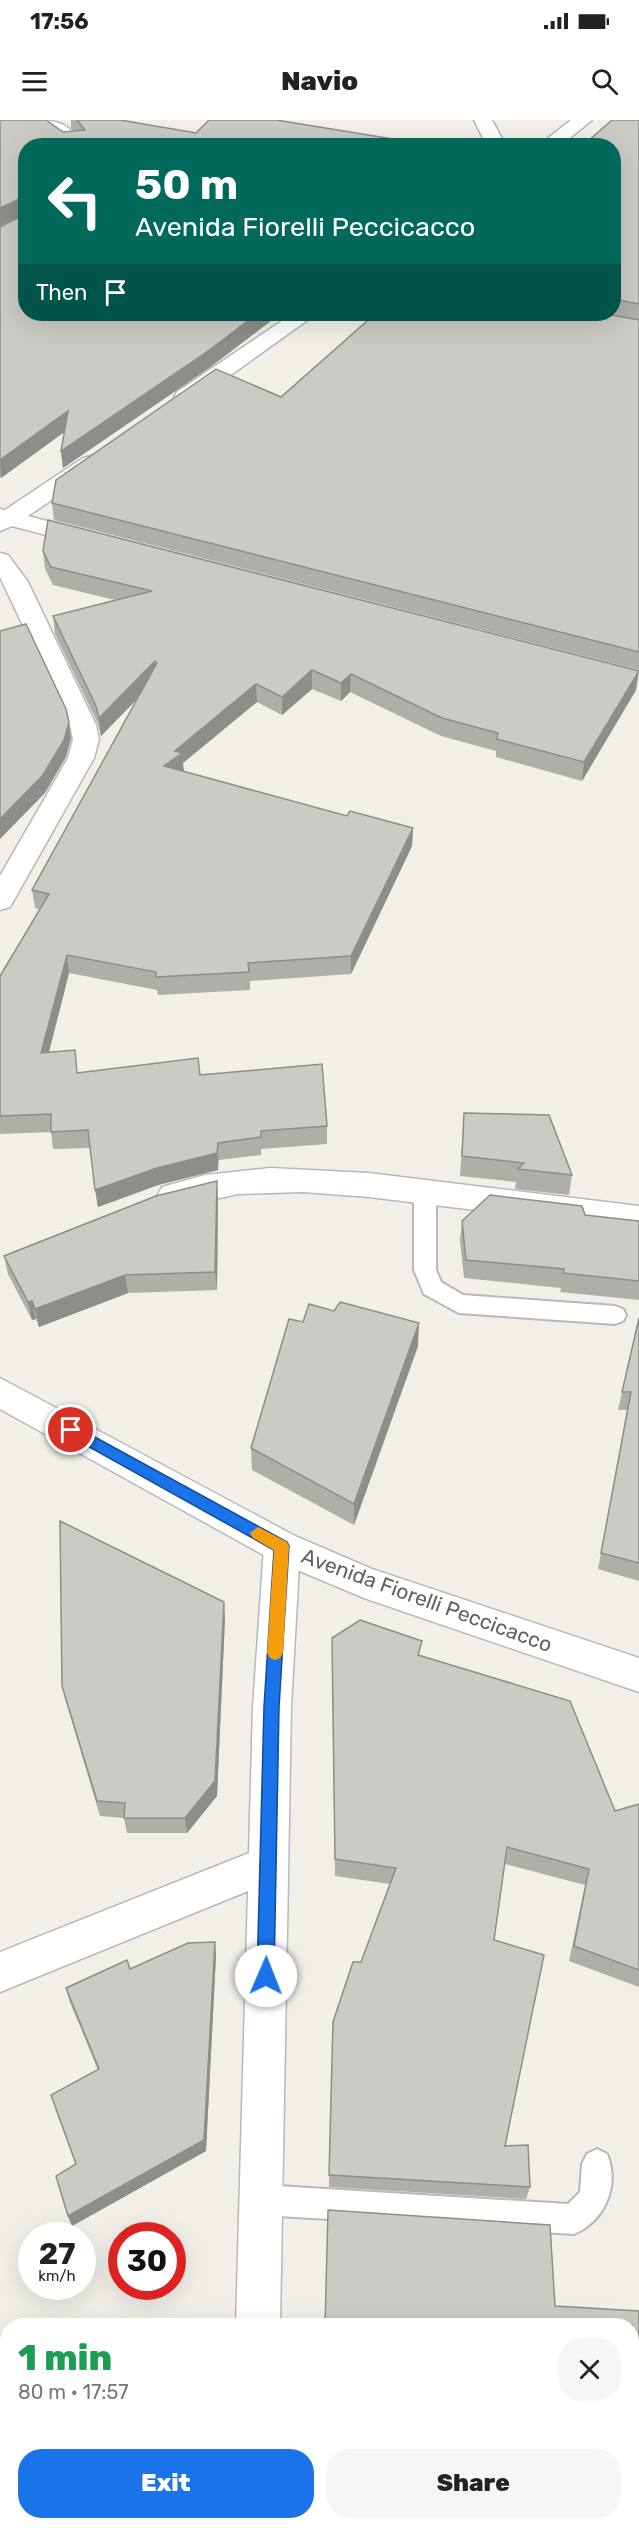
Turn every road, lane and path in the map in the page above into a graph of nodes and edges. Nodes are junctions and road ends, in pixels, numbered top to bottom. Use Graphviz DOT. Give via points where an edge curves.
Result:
graph roads {
  1 [pos="483,120"];
  2 [pos="584,120"];
  3 [pos="50,122"];
  4 [pos="69,138"];
  5 [pos="492,138"];
  6 [pos="558,138"];
  7 [pos="295,321"];
  8 [pos="172,406"];
  9 [pos="105,453"];
  10 [pos="3,520"];
  11 [pos="112,546"];
  12 [pos="0,560"];
  13 [pos="0,900"];
  14 [pos="425,1192"];
  15 [pos="142,1206"];
  16 [pos="639,1218"];
  17 [pos="615,1315"];
  18 [pos="0,1392"];
  19 [pos="282,1546"];
  20 [pos="639,1675"];
  21 [pos="268,1864"];
  22 [pos="0,1972"];
  23 [pos="597,2164"];
  24 [pos="262,2200"];
  25 [pos="258,2318"];
  1 -- 5 [label="street"];
  2 -- 6 [label="street"];
  3 -- 4 [label="street"];
  7 -- 8 [label="street"];
  9 -- 10 [label="street"];
  10 -- 11 [label="street"];
  12 -- 13 [label="street" via="16,582 84,725 86,739 81,758"];
  14 -- 15 [label="street" via="356,1183 267,1179 194,1190"];
  14 -- 16 [label="street"];
  14 -- 17 [label="lane" via="425,1270 432,1288 459,1304"];
  18 -- 19 [label="street, Avenida Fiorelli Peccicacco"];
  19 -- 20 [label="street, Avenida Fiorelli Peccicacco" via="364,1582"];
  19 -- 21 [label="street"];
  21 -- 22 [label="street"];
  21 -- 24 [label="street"];
  23 -- 24 [label="lane" via="594,2199 574,2219"];
  24 -- 25 [label="street"];
}
